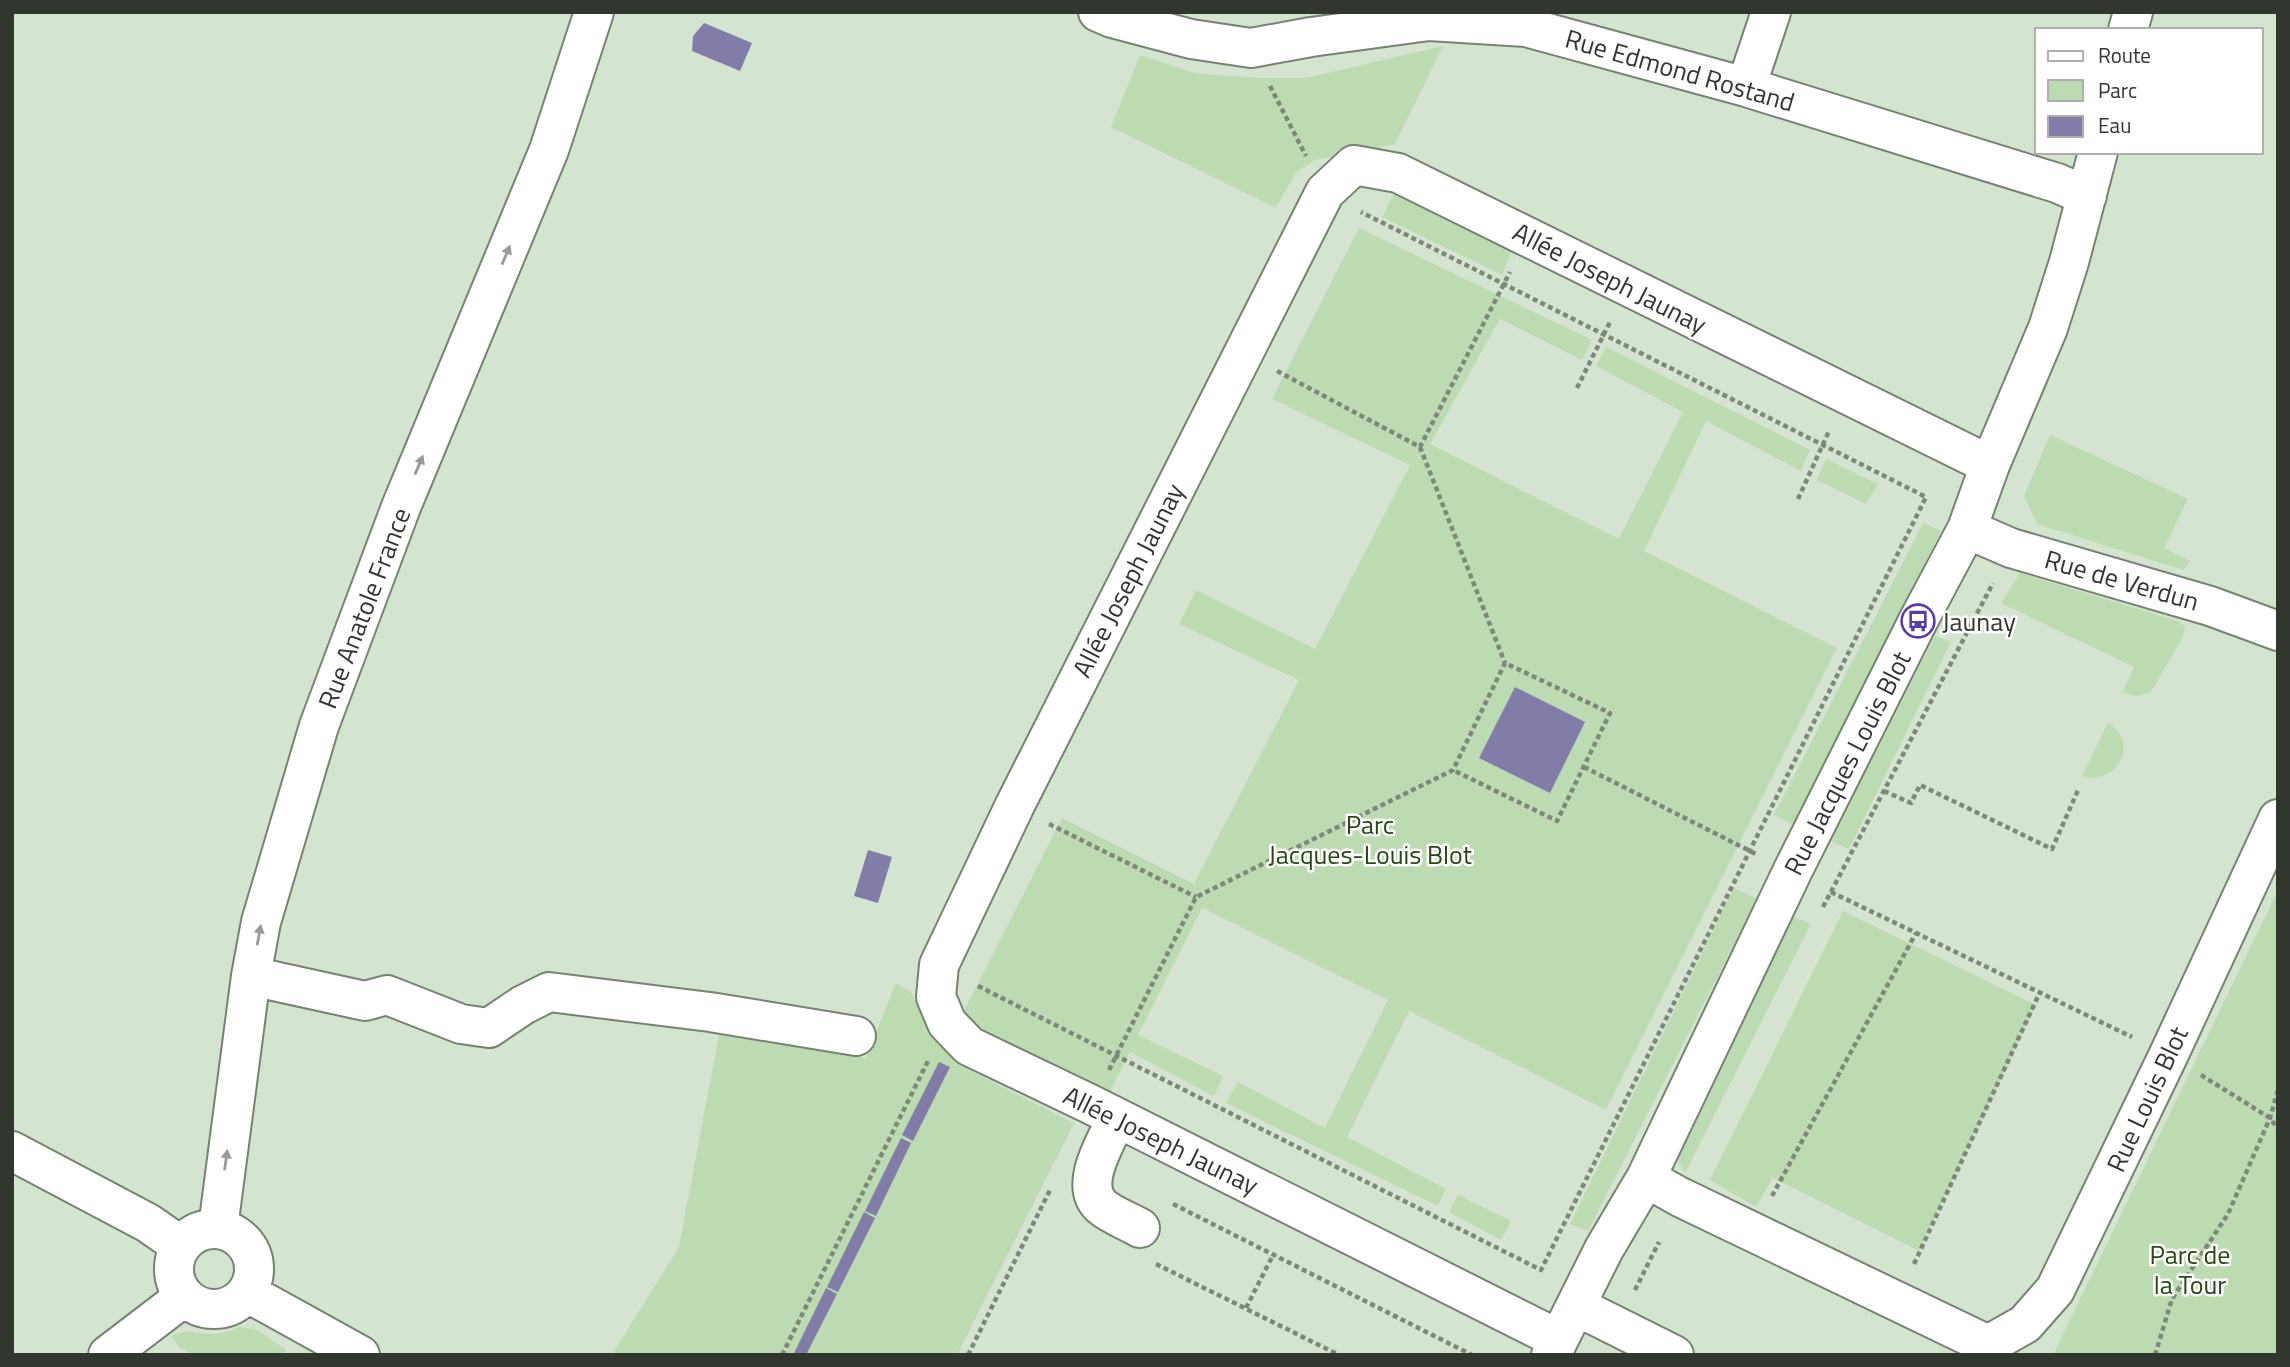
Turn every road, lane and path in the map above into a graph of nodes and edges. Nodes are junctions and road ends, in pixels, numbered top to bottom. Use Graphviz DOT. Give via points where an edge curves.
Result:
graph roads {
  1 [pos="594,12"];
  2 [pos="1098,12"];
  3 [pos="1771,12"];
  4 [pos="1251,48"];
  5 [pos="1746,87"];
  6 [pos="2098,154"];
  7 [pos="1325,192"];
  8 [pos="2087,196"];
  9 [pos="1504,284"];
  10 [pos="1628,287"];
  11 [pos="1603,335"];
  12 [pos="1271,368"];
  13 [pos="1577,388"];
  14 [pos="1845,395"];
  15 [pos="1822,445"];
  16 [pos="1420,447"];
  17 [pos="1990,465"];
  18 [pos="1798,499"];
  19 [pos="1967,529"];
  20 [pos="2011,548"];
  21 [pos="2278,631"];
  22 [pos="1505,663"];
  23 [pos="1584,767"];
  24 [pos="1454,770"];
  25 [pos="2080,788"];
  26 [pos="1884,792"];
  27 [pos="2278,818"];
  28 [pos="1046,822"];
  29 [pos="1749,851"];
  30 [pos="1793,870"];
  31 [pos="1831,892"];
  32 [pos="1819,916"];
  33 [pos="1916,933"];
  34 [pos="251,976"];
  35 [pos="2040,992"];
  36 [pos="947,1023"];
  37 [pos="856,1036"];
  38 [pos="2169,1054"];
  39 [pos="2278,1090"];
  40 [pos="1117,1118"];
  41 [pos="2270,1118"];
  42 [pos="2278,1129"];
  43 [pos="12,1151"];
  44 [pos="1646,1178"];
  45 [pos="1680,1197"];
  46 [pos="1167,1201"];
  47 [pos="218,1228"];
  48 [pos="1754,1233"];
  49 [pos="181,1245"];
  50 [pos="1146,1245"];
  51 [pos="1273,1255"];
  52 [pos="248,1293"];
  53 [pos="184,1297"];
  54 [pos="1896,1302"];
  55 [pos="1576,1306"];
  56 [pos="1246,1308"];
  57 [pos="1618,1326"];
  58 [pos="1554,1347"];
  59 [pos="1986,1350"];
  60 [pos="1658,1351"];
  61 [pos="108,1355"];
  62 [pos="360,1355"];
  63 [pos="782,1355"];
  64 [pos="1339,1355"];
  65 [pos="1472,1355"];
  66 [pos="2155,1355"];
  34 -- 1 [label="street, Rue Anatole France, one-way" via="261,922 319,726 401,507 549,150"];
  2 -- 4 [label="street, Rue Edmond Rostand" via="1191,39"];
  3 -- 5 [label="street"];
  4 -- 5 [label="street, Rue Edmond Rostand" via="1429,21 1526,27"];
  4 -- 7 [label="path"];
  5 -- 8 [label="street, Rue Edmond Rostand"];
  6 -- 8 [label="street, Rue Jacques Louis Blot"];
  7 -- 9 [label="path"];
  7 -- 10 [label="street, Allée Joseph Jaunay" via="1354,165 1398,173"];
  7 -- 36 [label="street, Allée Joseph Jaunay" via="939,965 936,997"];
  8 -- 17 [label="street, Rue Jacques Louis Blot" via="2048,328"];
  9 -- 11 [label="path"];
  9 -- 16 [label="path"];
  10 -- 11 [label="path"];
  10 -- 14 [label="street, Allée Joseph Jaunay"];
  11 -- 13 [label="path"];
  11 -- 15 [label="path"];
  12 -- 16 [label="path"];
  14 -- 15 [label="path"];
  14 -- 17 [label="street, Allée Joseph Jaunay"];
  15 -- 18 [label="path"];
  15 -- 29 [label="path" via="1926,498"];
  16 -- 22 [label="path"];
  17 -- 19 [label="street, Rue Jacques Louis Blot"];
  19 -- 20 [label="street, Rue de Verdun"];
  19 -- 30 [label="street, Rue Jacques Louis Blot"];
  20 -- 21 [label="street, Rue de Verdun" via="2210,606"];
  20 -- 26 [label="path"];
  22 -- 23 [label="path" via="1610,713"];
  22 -- 24 [label="path"];
  23 -- 24 [label="path" via="1557,821"];
  23 -- 29 [label="path"];
  24 -- 28 [label="path" via="1196,897"];
  25 -- 26 [label="path" via="2052,849 1920,785 1911,803"];
  26 -- 31 [label="path"];
  27 -- 38 [label="street, Rue Louis Blot"];
  29 -- 30 [label="path"];
  29 -- 36 [label="path" via="1541,1270 968,981"];
  30 -- 31 [label="path"];
  30 -- 44 [label="street, Rue Jacques Louis Blot"];
  31 -- 32 [label="path"];
  31 -- 33 [label="path"];
  33 -- 35 [label="path"];
  33 -- 48 [label="path"];
  34 -- 37 [label="street" via="365,1001 387,995 461,1024 489,1028 549,992"];
  47 -- 34 [label="street, Rue Anatole France, one-way"];
  35 -- 38 [label="path"];
  35 -- 54 [label="path"];
  36 -- 40 [label="street, Allée Joseph Jaunay" via="969,1046"];
  36 -- 63 [label="path"];
  38 -- 41 [label="path"];
  38 -- 59 [label="street, Rue Louis Blot" via="2055,1290 2025,1324"];
  39 -- 41 [label="path"];
  40 -- 50 [label="street" via="1096,1163 1092,1188 1101,1205"];
  40 -- 58 [label="street, Allée Joseph Jaunay"];
  41 -- 42 [label="path"];
  41 -- 66 [label="path" via="2228,1214 2172,1299"];
  43 -- 49 [label="street"];
  44 -- 45 [label="street"];
  44 -- 55 [label="street, Rue Jacques Louis Blot"];
  45 -- 48 [label="street"];
  45 -- 57 [label="path"];
  46 -- 51 [label="path"];
  47 -- 49 [label="street" via="197,1232"];
  47 -- 52 [label="street" via="247,1244 255,1278"];
  48 -- 54 [label="street"];
  49 -- 53 [label="street" via="174,1262 175,1280"];
  50 -- 56 [label="path"];
  51 -- 56 [label="path"];
  51 -- 65 [label="path"];
  52 -- 53 [label="street" via="239,1302 217,1310 194,1305"];
  52 -- 62 [label="street"];
  53 -- 61 [label="street"];
  54 -- 59 [label="street"];
  55 -- 57 [label="street"];
  55 -- 58 [label="street, Rue Jacques Louis Blot"];
  56 -- 64 [label="path"];
  57 -- 60 [label="street"];
}
